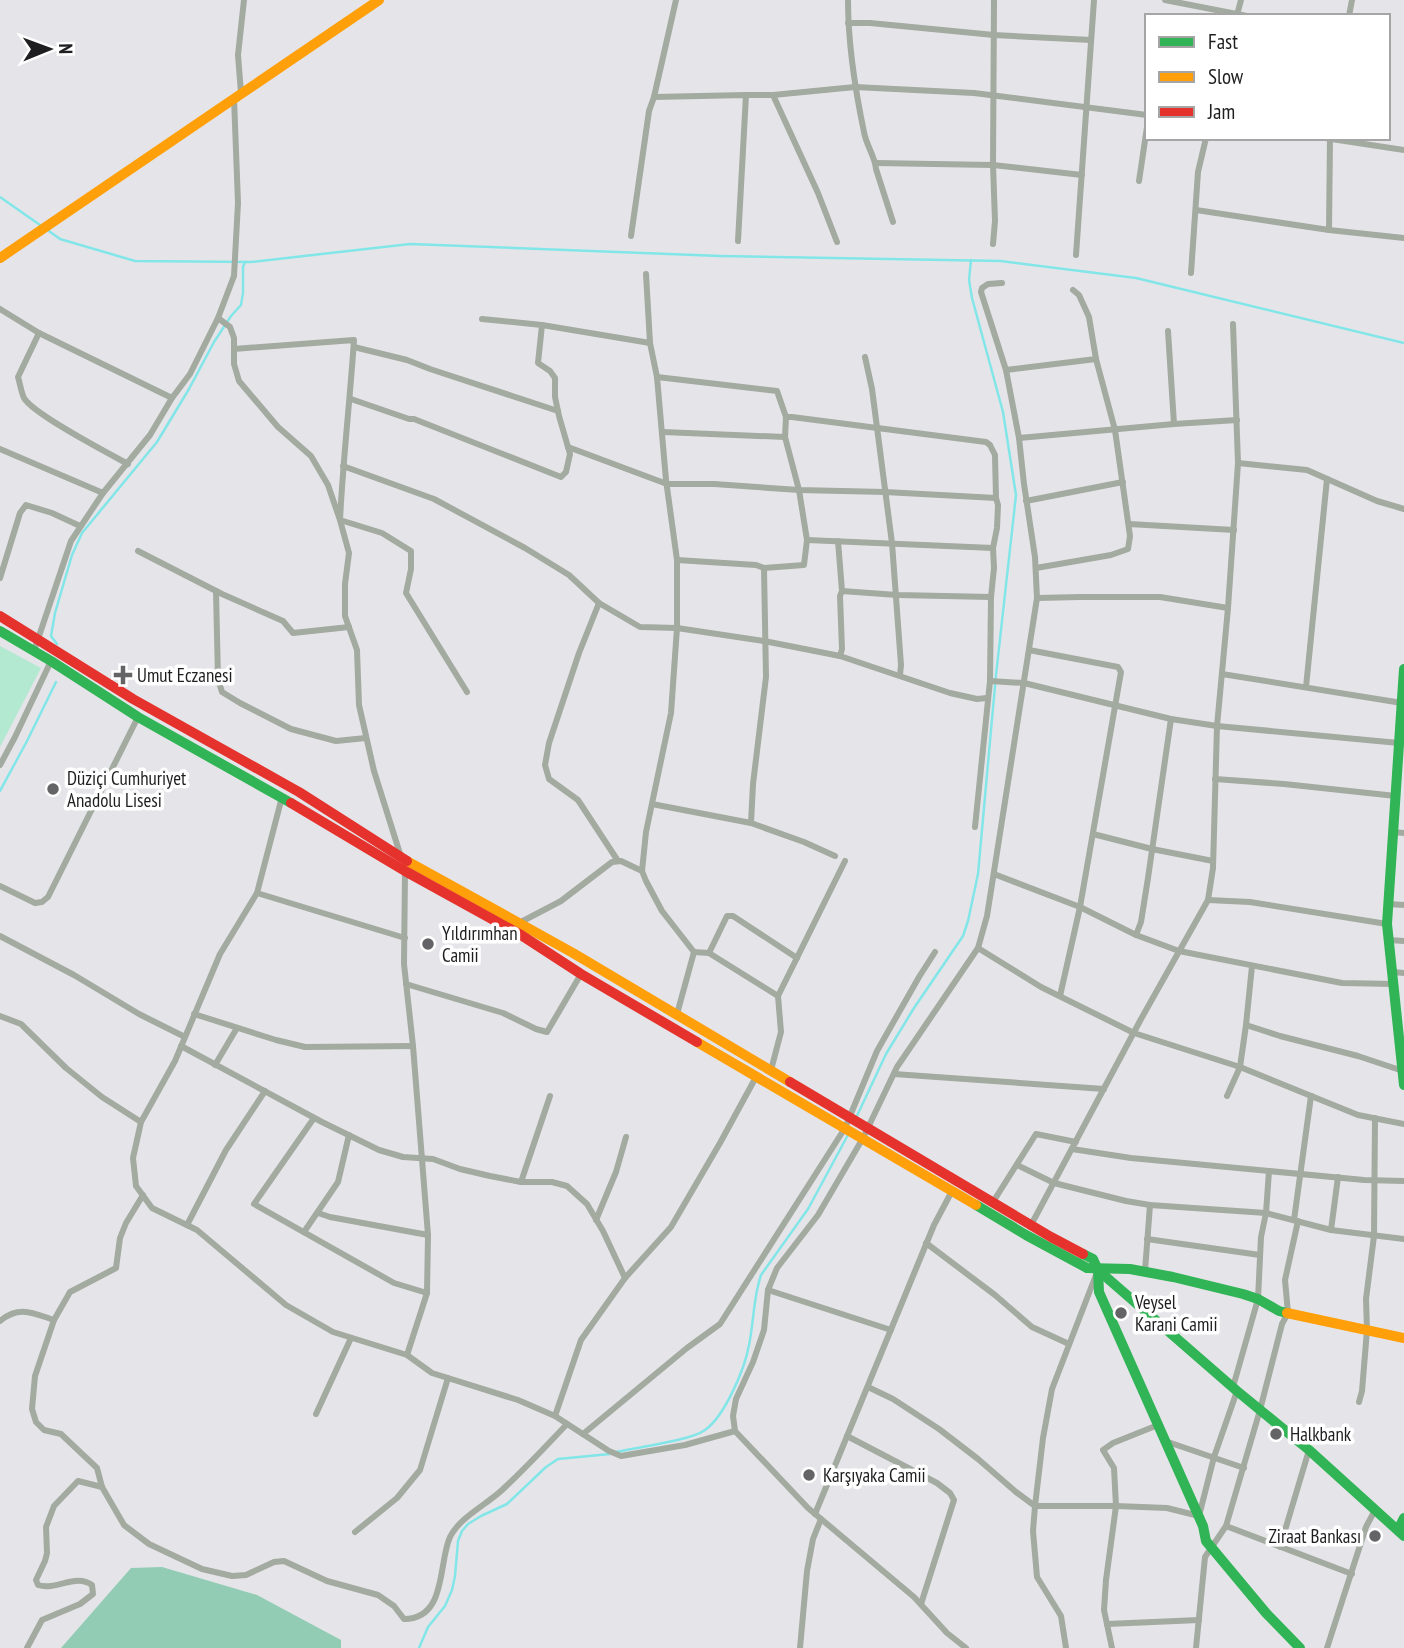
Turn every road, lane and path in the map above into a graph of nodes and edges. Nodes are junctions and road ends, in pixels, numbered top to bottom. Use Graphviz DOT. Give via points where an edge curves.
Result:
graph roads {
  1 [pos="244,0"];
  2 [pos="379,0"];
  3 [pos="676,0"];
  4 [pos="848,0"];
  5 [pos="994,0"];
  6 [pos="1094,0"];
  7 [pos="1165,0"];
  8 [pos="1232,14"];
  9 [pos="848,23"];
  10 [pos="994,35"];
  11 [pos="1091,40"];
  12 [pos="855,87"];
  13 [pos="746,94"];
  14 [pos="773,95"];
  15 [pos="993,95"];
  16 [pos="238,96"];
  17 [pos="654,97"];
  18 [pos="1086,107"];
  19 [pos="1145,115"];
  20 [pos="1145,140"];
  21 [pos="1206,140"];
  22 [pos="1328,140"];
  23 [pos="1341,140"];
  24 [pos="1404,150"];
  25 [pos="875,163"];
  26 [pos="993,165"];
  27 [pos="1082,175"];
  28 [pos="1139,181"];
  29 [pos="1196,210"];
  30 [pos="893,222"];
  31 [pos="1329,230"];
  32 [pos="631,236"];
  33 [pos="1404,238"];
  34 [pos="738,241"];
  35 [pos="836,242"];
  36 [pos="993,244"];
  37 [pos="1076,255"];
  38 [pos="0,258"];
  39 [pos="1191,273"];
  40 [pos="646,274"];
  41 [pos="1002,283"];
  42 [pos="1073,290"];
  43 [pos="0,309"];
  44 [pos="220,319"];
  45 [pos="482,319"];
  46 [pos="1233,324"];
  47 [pos="542,325"];
  48 [pos="1168,331"];
  49 [pos="39,332"];
  50 [pos="650,343"];
  51 [pos="354,347"];
  52 [pos="234,349"];
  53 [pos="865,357"];
  54 [pos="1096,359"];
  55 [pos="1006,370"];
  56 [pos="657,377"];
  57 [pos="172,398"];
  58 [pos="351,399"];
  59 [pos="558,411"];
  60 [pos="786,417"];
  61 [pos="1237,420"];
  62 [pos="1174,424"];
  63 [pos="876,428"];
  64 [pos="1115,430"];
  65 [pos="663,432"];
  66 [pos="785,438"];
  67 [pos="1019,438"];
  68 [pos="568,447"];
  69 [pos="0,449"];
  70 [pos="1238,463"];
  71 [pos="128,464"];
  72 [pos="343,466"];
  73 [pos="1326,479"];
  74 [pos="1123,482"];
  75 [pos="667,484"];
  76 [pos="799,490"];
  77 [pos="885,492"];
  78 [pos="103,493"];
  79 [pos="996,498"];
  80 [pos="1026,501"];
  81 [pos="1404,509"];
  82 [pos="340,520"];
  83 [pos="1129,524"];
  84 [pos="80,526"];
  85 [pos="1234,530"];
  86 [pos="807,540"];
  87 [pos="838,541"];
  88 [pos="892,543"];
  89 [pos="993,548"];
  90 [pos="138,551"];
  91 [pos="677,560"];
  92 [pos="764,568"];
  93 [pos="1035,568"];
  94 [pos="0,578"];
  95 [pos="216,591"];
  96 [pos="842,591"];
  97 [pos="897,595"];
  98 [pos="991,597"];
  99 [pos="1037,598"];
  100 [pos="599,603"];
  101 [pos="1228,608"];
  102 [pos="0,616"];
  103 [pos="349,627"];
  104 [pos="677,628"];
  105 [pos="0,631"];
  106 [pos="37,640"];
  107 [pos="764,641"];
  108 [pos="1029,650"];
  109 [pos="34,651"];
  110 [pos="841,656"];
  111 [pos="51,661"];
  112 [pos="1404,668"];
  113 [pos="1222,674"];
  114 [pos="900,675"];
  115 [pos="994,681"];
  116 [pos="1024,683"];
  117 [pos="1306,687"];
  118 [pos="467,692"];
  119 [pos="987,698"];
  120 [pos="1402,703"];
  121 [pos="1116,705"];
  122 [pos="138,717"];
  123 [pos="1171,719"];
  124 [pos="1402,719"];
  125 [pos="1217,726"];
  126 [pos="366,738"];
  127 [pos="1399,743"];
  128 [pos="2,756"];
  129 [pos="0,765"];
  130 [pos="1400,776"];
  131 [pos="1215,779"];
  132 [pos="1396,796"];
  133 [pos="282,797"];
  134 [pos="652,804"];
  135 [pos="751,823"];
  136 [pos="975,827"];
  137 [pos="1399,832"];
  138 [pos="1093,834"];
  139 [pos="1152,849"];
  140 [pos="401,856"];
  141 [pos="835,856"];
  142 [pos="618,861"];
  143 [pos="845,861"];
  144 [pos="1213,861"];
  145 [pos="405,871"];
  146 [pos="642,871"];
  147 [pos="994,874"];
  148 [pos="0,886"];
  149 [pos="257,893"];
  150 [pos="1208,900"];
  151 [pos="1388,904"];
  152 [pos="1404,905"];
  153 [pos="1080,907"];
  154 [pos="519,923"];
  155 [pos="1387,924"];
  156 [pos="1136,935"];
  157 [pos="0,936"];
  158 [pos="405,938"];
  159 [pos="1389,940"];
  160 [pos="1404,941"];
  161 [pos="978,948"];
  162 [pos="1180,951"];
  163 [pos="694,952"];
  164 [pos="935,952"];
  165 [pos="709,953"];
  166 [pos="797,958"];
  167 [pos="1252,966"];
  168 [pos="1392,972"];
  169 [pos="1404,973"];
  170 [pos="581,974"];
  171 [pos="406,984"];
  172 [pos="1394,984"];
  173 [pos="778,996"];
  174 [pos="1060,996"];
  175 [pos="194,1014"];
  176 [pos="677,1014"];
  177 [pos="0,1016"];
  178 [pos="1246,1026"];
  179 [pos="237,1028"];
  180 [pos="1134,1033"];
  181 [pos="185,1037"];
  182 [pos="181,1046"];
  183 [pos="413,1046"];
  184 [pos="1403,1055"];
  185 [pos="215,1065"];
  186 [pos="1240,1067"];
  187 [pos="771,1070"];
  188 [pos="1403,1072"];
  189 [pos="894,1074"];
  190 [pos="756,1077"];
  191 [pos="1404,1085"];
  192 [pos="1104,1089"];
  193 [pos="264,1091"];
  194 [pos="550,1096"];
  195 [pos="1227,1096"];
  196 [pos="1311,1096"];
  197 [pos="314,1118"];
  198 [pos="1375,1118"];
  199 [pos="141,1122"];
  200 [pos="1404,1124"];
  201 [pos="855,1127"];
  202 [pos="349,1135"];
  203 [pos="626,1137"];
  204 [pos="1076,1142"];
  205 [pos="1072,1149"];
  206 [pos="422,1159"];
  207 [pos="1017,1165"];
  208 [pos="1269,1171"];
  209 [pos="1300,1174"];
  210 [pos="1338,1177"];
  211 [pos="1374,1180"];
  212 [pos="1404,1181"];
  213 [pos="522,1182"];
  214 [pos="1054,1183"];
  215 [pos="952,1191"];
  216 [pos="143,1195"];
  217 [pos="993,1202"];
  218 [pos="1150,1205"];
  219 [pos="318,1213"];
  220 [pos="1266,1213"];
  221 [pos="596,1220"];
  222 [pos="1296,1220"];
  223 [pos="187,1225"];
  224 [pos="1031,1225"];
  225 [pos="1331,1230"];
  226 [pos="304,1232"];
  227 [pos="428,1235"];
  228 [pos="1026,1235"];
  229 [pos="1374,1237"];
  230 [pos="1147,1239"];
  231 [pos="1404,1240"];
  232 [pos="926,1243"];
  233 [pos="1260,1255"];
  234 [pos="1098,1270"];
  235 [pos="1144,1271"];
  236 [pos="625,1278"];
  237 [pos="768,1290"];
  238 [pos="427,1293"];
  239 [pos="1258,1299"];
  240 [pos="1288,1313"];
  241 [pos="54,1320"];
  242 [pos="0,1321"];
  243 [pos="891,1330"];
  244 [pos="1367,1330"];
  245 [pos="351,1338"];
  246 [pos="1404,1338"];
  247 [pos="1069,1344"];
  248 [pos="407,1354"];
  249 [pos="448,1378"];
  250 [pos="868,1387"];
  251 [pos="1235,1389"];
  252 [pos="1359,1402"];
  253 [pos="1260,1410"];
  254 [pos="316,1414"];
  255 [pos="555,1416"];
  256 [pos="567,1424"];
  257 [pos="1158,1425"];
  258 [pos="735,1431"];
  259 [pos="583,1434"];
  260 [pos="847,1436"];
  261 [pos="1165,1441"];
  262 [pos="1309,1450"];
  263 [pos="1214,1457"];
  264 [pos="1244,1468"];
  265 [pos="102,1488"];
  266 [pos="1035,1506"];
  267 [pos="1116,1506"];
  268 [pos="1375,1510"];
  269 [pos="1199,1516"];
  270 [pos="818,1517"];
  271 [pos="1404,1518"];
  272 [pos="1227,1526"];
  273 [pos="355,1532"];
  274 [pos="1401,1533"];
  275 [pos="1280,1547"];
  276 [pos="1213,1548"];
  277 [pos="1352,1574"];
  278 [pos="921,1604"];
  279 [pos="1199,1620"];
  280 [pos="1107,1624"];
  281 [pos="27,1648"];
  282 [pos="800,1648"];
  283 [pos="966,1648"];
  284 [pos="1066,1648"];
  285 [pos="1112,1648"];
  286 [pos="1196,1648"];
  287 [pos="1300,1648"];
  288 [pos="1327,1648"];
  1 -- 16 [label="street"];
  2 -- 16 [label="main road"];
  3 -- 17 [label="street"];
  4 -- 9 [label="street"];
  5 -- 10 [label="street"];
  6 -- 11 [label="street"];
  7 -- 8 [label="street"];
  9 -- 10 [label="street"];
  9 -- 12 [label="street"];
  10 -- 11 [label="street"];
  10 -- 15 [label="street"];
  11 -- 18 [label="street"];
  12 -- 14 [label="street"];
  12 -- 15 [label="street"];
  12 -- 25 [label="street" via="865,139"];
  13 -- 14 [label="street"];
  13 -- 17 [label="street"];
  13 -- 34 [label="street"];
  14 -- 35 [label="street"];
  15 -- 18 [label="street"];
  15 -- 26 [label="street"];
  16 -- 38 [label="main road"];
  16 -- 44 [label="street" via="234,276"];
  17 -- 32 [label="street"];
  18 -- 19 [label="street"];
  18 -- 27 [label="street"];
  20 -- 28 [label="street"];
  21 -- 29 [label="street"];
  22 -- 31 [label="street"];
  23 -- 24 [label="street"];
  25 -- 26 [label="street"];
  25 -- 30 [label="street"];
  26 -- 27 [label="street"];
  26 -- 36 [label="street"];
  27 -- 37 [label="street"];
  29 -- 31 [label="street"];
  29 -- 39 [label="street"];
  31 -- 33 [label="street"];
  40 -- 50 [label="street"];
  41 -- 55 [label="street" via="988,284 981,292"];
  42 -- 54 [label="street" via="1089,317"];
  43 -- 49 [label="street"];
  44 -- 52 [label="street" via="230,327"];
  44 -- 57 [label="street"];
  45 -- 47 [label="street"];
  46 -- 61 [label="street"];
  47 -- 50 [label="street"];
  47 -- 59 [label="street" via="538,363 555,378"];
  48 -- 62 [label="street"];
  49 -- 57 [label="street"];
  49 -- 71 [label="street" via="18,377 25,399"];
  50 -- 56 [label="street"];
  51 -- 52 [label="street" via="354,340"];
  51 -- 58 [label="street"];
  51 -- 59 [label="street"];
  52 -- 82 [label="street" via="239,381 278,427 311,456 328,485"];
  53 -- 63 [label="street"];
  54 -- 55 [label="street"];
  54 -- 64 [label="street"];
  55 -- 67 [label="street"];
  56 -- 60 [label="street" via="777,391"];
  56 -- 65 [label="street"];
  57 -- 71 [label="street"];
  58 -- 68 [label="street" via="561,477 566,472"];
  58 -- 72 [label="street"];
  59 -- 68 [label="street"];
  60 -- 63 [label="street"];
  60 -- 66 [label="street"];
  61 -- 62 [label="street"];
  61 -- 70 [label="street"];
  62 -- 64 [label="street"];
  63 -- 77 [label="street"];
  63 -- 79 [label="street" via="986,442 995,455"];
  64 -- 67 [label="street"];
  64 -- 74 [label="street"];
  65 -- 66 [label="street"];
  65 -- 75 [label="street"];
  66 -- 76 [label="street"];
  67 -- 80 [label="street"];
  68 -- 75 [label="street"];
  69 -- 78 [label="street"];
  70 -- 73 [label="street" via="1307,470"];
  70 -- 85 [label="street"];
  71 -- 78 [label="street"];
  72 -- 82 [label="street"];
  72 -- 100 [label="street" via="434,499 569,575"];
  73 -- 81 [label="street"];
  73 -- 117 [label="street"];
  74 -- 80 [label="street"];
  74 -- 83 [label="street"];
  75 -- 76 [label="street"];
  75 -- 91 [label="street"];
  76 -- 77 [label="street"];
  76 -- 86 [label="street"];
  77 -- 79 [label="street"];
  77 -- 88 [label="street"];
  78 -- 84 [label="street"];
  79 -- 89 [label="street"];
  80 -- 93 [label="street"];
  82 -- 103 [label="street" via="349,553 345,584"];
  82 -- 118 [label="street" via="382,533 411,551 406,593"];
  83 -- 85 [label="street"];
  83 -- 93 [label="street" via="1128,549"];
  84 -- 94 [label="street" via="26,505"];
  84 -- 106 [label="street"];
  85 -- 101 [label="street"];
  86 -- 87 [label="street"];
  86 -- 92 [label="street" via="804,565"];
  87 -- 88 [label="street"];
  87 -- 96 [label="street"];
  88 -- 89 [label="street"];
  88 -- 97 [label="street"];
  89 -- 98 [label="street"];
  90 -- 95 [label="street"];
  91 -- 92 [label="street"];
  91 -- 104 [label="street"];
  92 -- 107 [label="street"];
  93 -- 99 [label="street"];
  95 -- 103 [label="street" via="283,621 293,633"];
  95 -- 126 [label="street" via="222,692 291,729 336,741"];
  96 -- 97 [label="street"];
  96 -- 110 [label="street"];
  97 -- 98 [label="street"];
  97 -- 114 [label="street"];
  98 -- 115 [label="street"];
  99 -- 101 [label="street" via="1160,597"];
  99 -- 108 [label="street"];
  100 -- 104 [label="street" via="640,627"];
  100 -- 142 [label="street" via="545,765 549,779 578,800"];
  101 -- 113 [label="street"];
  102 -- 106 [label="main road"];
  103 -- 126 [label="street" via="357,650 359,705"];
  104 -- 107 [label="street"];
  104 -- 134 [label="street" via="671,713"];
  105 -- 109 [label="main road"];
  106 -- 109 [label="street"];
  106 -- 140 [label="main road"];
  107 -- 110 [label="street"];
  107 -- 135 [label="street" via="766,677"];
  108 -- 116 [label="street"];
  108 -- 121 [label="street" via="1118,667"];
  109 -- 111 [label="main road"];
  110 -- 114 [label="street"];
  111 -- 122 [label="main road"];
  111 -- 128 [label="street"];
  112 -- 120 [label="main road"];
  113 -- 117 [label="street"];
  113 -- 125 [label="street"];
  114 -- 119 [label="street" via="950,693"];
  115 -- 116 [label="street"];
  115 -- 119 [label="street"];
  116 -- 121 [label="street"];
  116 -- 147 [label="street"];
  117 -- 120 [label="street"];
  119 -- 136 [label="street"];
  120 -- 124 [label="main road"];
  121 -- 123 [label="street"];
  121 -- 138 [label="street"];
  122 -- 133 [label="main road"];
  122 -- 148 [label="street" via="48,897 35,903"];
  123 -- 125 [label="street"];
  123 -- 139 [label="street"];
  124 -- 127 [label="main road"];
  125 -- 127 [label="street"];
  125 -- 131 [label="street"];
  126 -- 140 [label="street"];
  127 -- 130 [label="main road"];
  128 -- 129 [label="street"];
  130 -- 132 [label="main road"];
  131 -- 132 [label="street"];
  131 -- 144 [label="street"];
  132 -- 137 [label="main road"];
  133 -- 145 [label="main road"];
  133 -- 149 [label="street"];
  134 -- 135 [label="street"];
  134 -- 146 [label="street"];
  135 -- 141 [label="street"];
  137 -- 151 [label="main road"];
  138 -- 139 [label="street"];
  138 -- 153 [label="street"];
  139 -- 144 [label="street"];
  139 -- 156 [label="street"];
  140 -- 145 [label="street"];
  140 -- 154 [label="main road"];
  142 -- 146 [label="street"];
  142 -- 154 [label="street" via="561,901"];
  143 -- 166 [label="street"];
  144 -- 150 [label="street"];
  145 -- 158 [label="street"];
  145 -- 170 [label="main road"];
  146 -- 163 [label="street" via="662,911"];
  147 -- 153 [label="street"];
  147 -- 161 [label="street"];
  149 -- 158 [label="street"];
  149 -- 175 [label="street" via="220,954"];
  150 -- 155 [label="street" via="1250,902"];
  150 -- 162 [label="street"];
  151 -- 152 [label="street"];
  151 -- 155 [label="main road"];
  153 -- 156 [label="street"];
  153 -- 174 [label="street"];
  154 -- 176 [label="main road"];
  155 -- 159 [label="main road"];
  156 -- 162 [label="street"];
  157 -- 181 [label="street"];
  158 -- 171 [label="street"];
  159 -- 160 [label="street"];
  159 -- 168 [label="main road"];
  161 -- 174 [label="street"];
  161 -- 189 [label="street"];
  162 -- 167 [label="street"];
  162 -- 180 [label="street"];
  163 -- 165 [label="street"];
  163 -- 176 [label="street"];
  164 -- 201 [label="street" via="877,1051"];
  165 -- 166 [label="street" via="727,916 733,916"];
  165 -- 173 [label="street"];
  166 -- 173 [label="street"];
  167 -- 172 [label="street" via="1342,983"];
  167 -- 178 [label="street"];
  168 -- 169 [label="street"];
  168 -- 172 [label="main road"];
  170 -- 171 [label="street" via="547,1032 503,1013"];
  170 -- 190 [label="main road"];
  171 -- 183 [label="street"];
  172 -- 184 [label="main road"];
  173 -- 187 [label="street" via="781,1032"];
  174 -- 180 [label="street"];
  175 -- 179 [label="street"];
  175 -- 181 [label="street"];
  176 -- 187 [label="main road"];
  177 -- 199 [label="street" via="21,1024 66,1068"];
  178 -- 186 [label="street"];
  178 -- 188 [label="street"];
  179 -- 183 [label="street" via="306,1047"];
  179 -- 185 [label="street"];
  180 -- 186 [label="street"];
  180 -- 192 [label="street"];
  181 -- 182 [label="street"];
  182 -- 185 [label="street"];
  182 -- 199 [label="street"];
  183 -- 206 [label="street"];
  184 -- 188 [label="main road"];
  185 -- 193 [label="street"];
  186 -- 195 [label="street"];
  186 -- 196 [label="street"];
  187 -- 201 [label="main road"];
  188 -- 191 [label="main road"];
  189 -- 192 [label="street"];
  189 -- 201 [label="street"];
  190 -- 201 [label="main road"];
  190 -- 236 [label="street" via="671,1227"];
  192 -- 204 [label="street"];
  193 -- 197 [label="street"];
  193 -- 223 [label="street" via="226,1150"];
  194 -- 213 [label="street"];
  196 -- 198 [label="street"];
  196 -- 209 [label="street"];
  197 -- 202 [label="street"];
  197 -- 226 [label="street" via="254,1204"];
  198 -- 200 [label="street"];
  198 -- 211 [label="street"];
  199 -- 216 [label="street" via="133,1158 136,1186"];
  201 -- 215 [label="main road"];
  201 -- 217 [label="main road"];
  201 -- 237 [label="street" via="818,1215 777,1268"];
  201 -- 259 [label="street" via="720,1325"];
  202 -- 206 [label="street" via="379,1150"];
  202 -- 219 [label="street" via="338,1182"];
  203 -- 221 [label="street"];
  204 -- 205 [label="street"];
  204 -- 207 [label="street" via="1036,1134"];
  205 -- 208 [label="street"];
  205 -- 214 [label="street"];
  206 -- 213 [label="street"];
  206 -- 227 [label="street"];
  207 -- 214 [label="street"];
  207 -- 217 [label="street"];
  208 -- 209 [label="street"];
  208 -- 220 [label="street"];
  209 -- 210 [label="street"];
  209 -- 222 [label="street"];
  210 -- 211 [label="street"];
  210 -- 225 [label="street"];
  211 -- 212 [label="street"];
  211 -- 229 [label="street"];
  213 -- 221 [label="street" via="567,1186 587,1204"];
  214 -- 218 [label="street"];
  214 -- 224 [label="street"];
  215 -- 228 [label="main road"];
  215 -- 232 [label="street"];
  216 -- 223 [label="street" via="152,1208"];
  216 -- 241 [label="street" via="120,1238 116,1268 70,1292"];
  217 -- 224 [label="main road"];
  218 -- 220 [label="street"];
  218 -- 230 [label="street"];
  219 -- 226 [label="street"];
  219 -- 227 [label="street"];
  220 -- 222 [label="street"];
  220 -- 233 [label="street"];
  221 -- 236 [label="street"];
  222 -- 225 [label="street"];
  222 -- 240 [label="street" via="1285,1280"];
  223 -- 245 [label="street" via="286,1305"];
  224 -- 228 [label="street"];
  224 -- 234 [label="main road" via="1093,1259"];
  225 -- 229 [label="street"];
  226 -- 238 [label="street" via="394,1283"];
  227 -- 238 [label="street"];
  228 -- 234 [label="main road"];
  229 -- 231 [label="street"];
  229 -- 244 [label="street"];
  230 -- 233 [label="street"];
  230 -- 235 [label="street"];
  232 -- 243 [label="street"];
  232 -- 247 [label="street" via="1032,1327"];
  233 -- 239 [label="street"];
  234 -- 235 [label="main road"];
  234 -- 247 [label="street"];
  234 -- 251 [label="main road"];
  234 -- 257 [label="main road" via="1099,1292"];
  235 -- 239 [label="main road"];
  236 -- 255 [label="street" via="581,1340"];
  237 -- 243 [label="street"];
  237 -- 258 [label="street" via="764,1330 736,1399"];
  238 -- 248 [label="street"];
  239 -- 240 [label="main road"];
  239 -- 251 [label="street"];
  240 -- 244 [label="main road"];
  240 -- 253 [label="street"];
  241 -- 242 [label="street" via="24,1310"];
  241 -- 265 [label="street" via="35,1376 32,1409 44,1430 61,1434 97,1468"];
  243 -- 250 [label="street"];
  244 -- 246 [label="main road"];
  244 -- 252 [label="street"];
  245 -- 248 [label="street"];
  245 -- 254 [label="street"];
  247 -- 266 [label="street" via="1052,1389"];
  248 -- 249 [label="street" via="432,1373"];
  249 -- 255 [label="street"];
  249 -- 273 [label="street" via="419,1471 397,1498"];
  250 -- 260 [label="street"];
  250 -- 266 [label="street" via="939,1429"];
  251 -- 253 [label="main road"];
  251 -- 263 [label="street"];
  253 -- 262 [label="main road"];
  253 -- 264 [label="street"];
  255 -- 256 [label="street"];
  256 -- 259 [label="street"];
  256 -- 265 [label="street" via="502,1490 457,1526 449,1539 439,1590 428,1609 414,1619 404,1619 378,1595 327,1581 284,1561 232,1576 202,1569 149,1544 124,1525"];
  257 -- 261 [label="main road"];
  257 -- 267 [label="street" via="1103,1450 1114,1468"];
  258 -- 259 [label="street" via="621,1456"];
  258 -- 270 [label="street"];
  260 -- 270 [label="street"];
  260 -- 278 [label="street" via="937,1483 954,1500"];
  261 -- 263 [label="street"];
  261 -- 269 [label="main road"];
  262 -- 268 [label="main road"];
  262 -- 275 [label="street"];
  263 -- 264 [label="street"];
  263 -- 269 [label="street"];
  264 -- 272 [label="street"];
  265 -- 281 [label="street" via="78,1481 54,1506 46,1527 47,1553 36,1580 45,1587 86,1581 93,1594 42,1620"];
  266 -- 267 [label="street"];
  266 -- 284 [label="street" via="1037,1577 1061,1616"];
  267 -- 269 [label="street" via="1167,1508"];
  267 -- 280 [label="street" via="1106,1580"];
  268 -- 274 [label="main road"];
  268 -- 277 [label="street"];
  269 -- 276 [label="main road" via="1206,1541"];
  270 -- 278 [label="street"];
  270 -- 282 [label="street"];
  271 -- 274 [label="main road"];
  272 -- 275 [label="street"];
  272 -- 276 [label="street"];
  275 -- 277 [label="street"];
  276 -- 279 [label="street" via="1205,1558"];
  276 -- 287 [label="main road"];
  277 -- 288 [label="street"];
  278 -- 283 [label="street"];
  279 -- 280 [label="street"];
  279 -- 286 [label="street"];
  280 -- 285 [label="street"];
}
